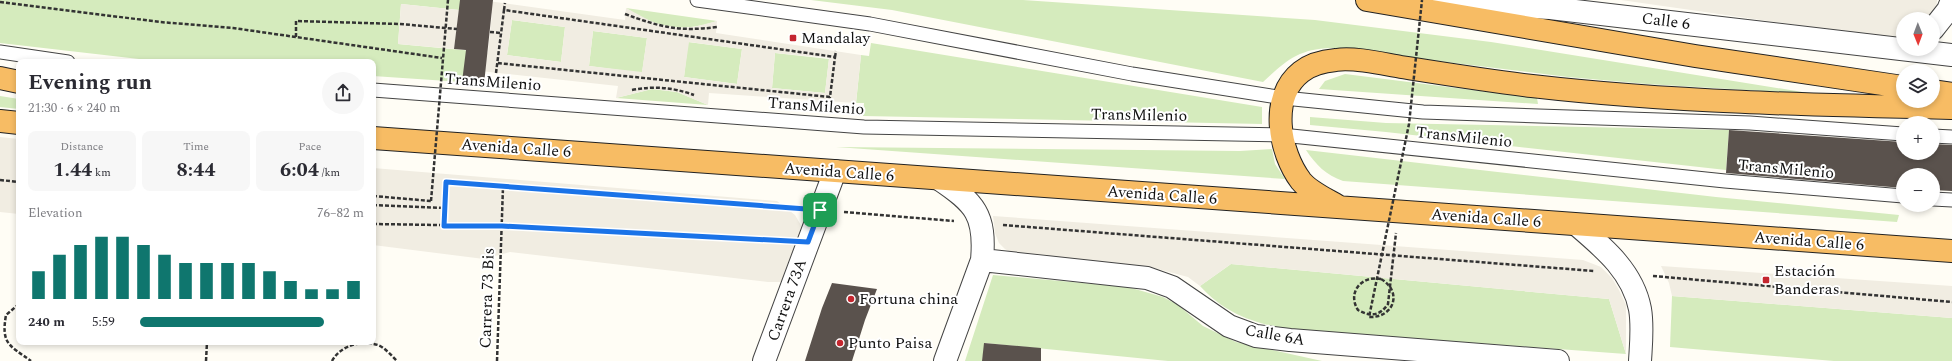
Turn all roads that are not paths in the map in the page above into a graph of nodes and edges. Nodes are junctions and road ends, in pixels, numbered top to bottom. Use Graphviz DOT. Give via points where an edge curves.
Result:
graph roads {
  1 [pos="697,0"];
  2 [pos="1375,0"];
  3 [pos="1952,0"];
  4 [pos="1940,20"];
  5 [pos="1896,49"];
  6 [pos="0,52"];
  7 [pos="1940,54"];
  8 [pos="1952,55"];
  9 [pos="48,59"];
  10 [pos="0,78"];
  11 [pos="16,81"];
  12 [pos="1896,86"];
  13 [pos="376,90"];
  14 [pos="1940,92"];
  15 [pos="1952,94"];
  16 [pos="1284,98"];
  17 [pos="1952,108"];
  18 [pos="0,121"];
  19 [pos="16,123"];
  20 [pos="1896,133"];
  21 [pos="1282,135"];
  22 [pos="1940,136"];
  23 [pos="1952,137"];
  24 [pos="376,138"];
  25 [pos="835,171"];
  26 [pos="939,179"];
  27 [pos="1896,195"];
  28 [pos="1940,199"];
  29 [pos="1952,200"];
  30 [pos="1342,208"];
  31 [pos="1577,225"];
  32 [pos="1952,251"];
  33 [pos="982,260"];
  34 [pos="764,361"];
  35 [pos="945,361"];
  36 [pos="1558,361"];
  37 [pos="1640,361"];
  1 -- 16 [label="lane, TransMilenio" via="870,24 1132,74"];
  2 -- 5 [label="street, Calle 6" via="1550,8"];
  2 -- 12 [label="highway" via="1695,56"];
  3 -- 4 [label="street"];
  6 -- 9 [label="lane"];
  7 -- 8 [label="street, Calle 6"];
  10 -- 11 [label="highway"];
  13 -- 21 [label="lane, TransMilenio" via="864,127"];
  14 -- 15 [label="highway"];
  16 -- 17 [label="highway" via="1302,71 1319,63 1339,59 1532,86 1634,97"];
  16 -- 20 [label="lane, TransMilenio" via="1423,112 1750,123"];
  16 -- 21 [label="highway"];
  18 -- 19 [label="highway"];
  21 -- 27 [label="lane, TransMilenio" via="1725,181"];
  21 -- 30 [label="highway" via="1285,154 1303,183 1318,195"];
  22 -- 23 [label="lane"];
  24 -- 25 [label="highway, Avenida Calle 6"];
  25 -- 26 [label="highway, Avenida Calle 6"];
  25 -- 34 [label="street, Carrera 73A"];
  26 -- 30 [label="highway, Avenida Calle 6"];
  26 -- 33 [label="street" via="963,195 974,207 981,223"];
  28 -- 29 [label="lane"];
  30 -- 31 [label="highway, Avenida Calle 6"];
  31 -- 32 [label="highway, Avenida Calle 6"];
  31 -- 37 [label="street" via="1602,246 1626,274 1636,293 1640,310"];
  33 -- 35 [label="street"];
  33 -- 36 [label="street, Calle 6A" via="1147,278 1172,287 1229,326 1256,336"];
}
